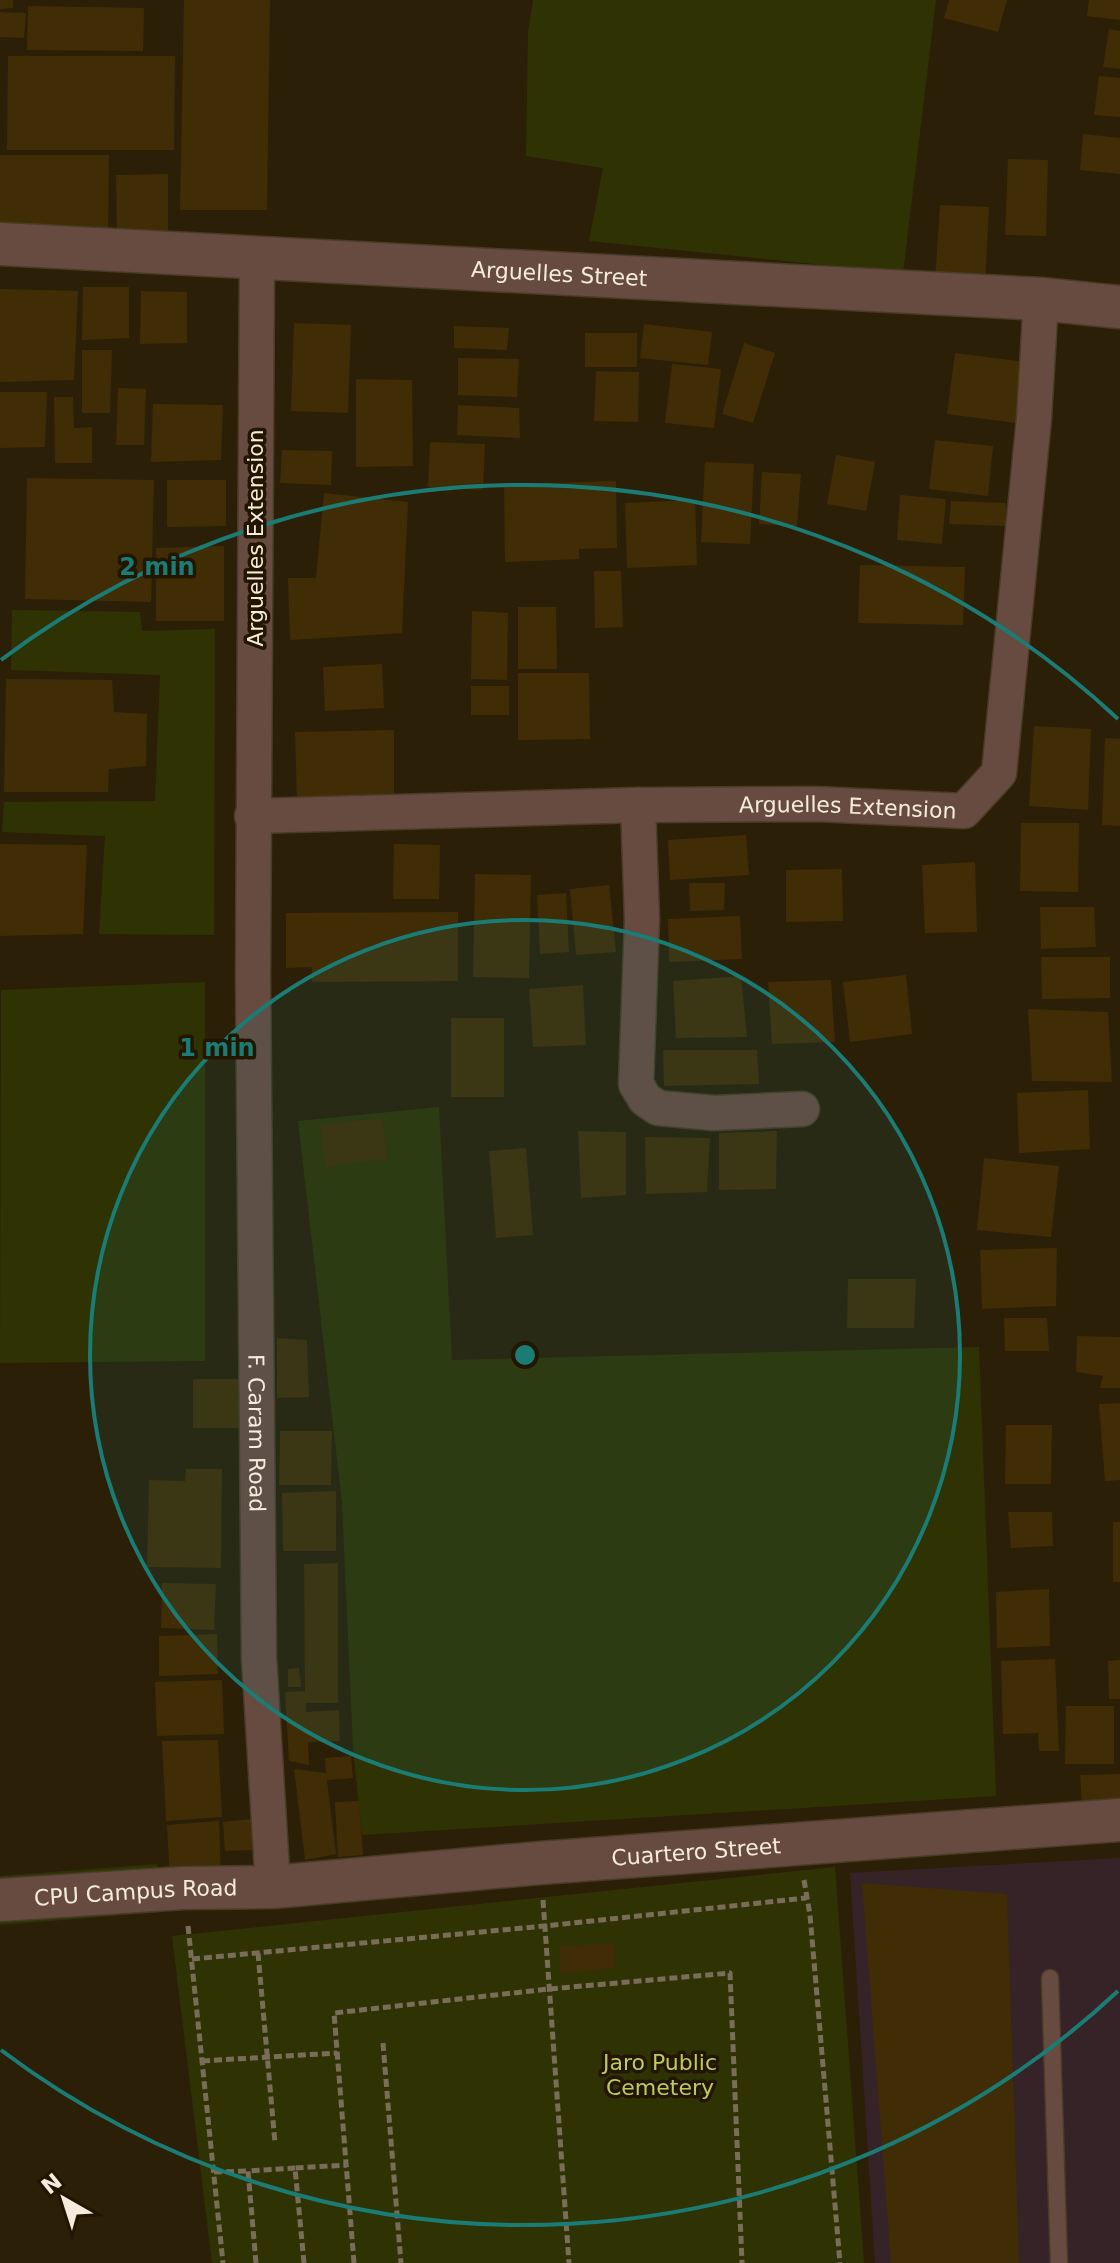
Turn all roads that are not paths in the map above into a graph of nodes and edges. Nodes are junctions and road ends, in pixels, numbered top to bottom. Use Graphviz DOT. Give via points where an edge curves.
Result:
graph roads {
  1 [pos="0,244"];
  2 [pos="257,259"];
  3 [pos="1041,299"];
  4 [pos="1120,307"];
  5 [pos="638,805"];
  6 [pos="252,816"];
  7 [pos="253,977"];
  8 [pos="802,1109"];
  9 [pos="1120,1820"];
  10 [pos="273,1887"];
  11 [pos="0,1900"];
  12 [pos="1050,1978"];
  13 [pos="1059,2263"];
  1 -- 2 [label="street, Arguelles Street"];
  2 -- 3 [label="street, Arguelles Street"];
  2 -- 6 [label="street, Arguelles Extension"];
  3 -- 4 [label="street, Arguelles Street"];
  3 -- 5 [label="street, Arguelles Extension" via="999,773 964,811 817,804"];
  5 -- 6 [label="street, Arguelles Extension"];
  5 -- 8 [label="street" via="642,919 636,1084 658,1108 714,1113"];
  6 -- 7 [label="street, Arguelles Extension"];
  7 -- 10 [label="street, F. Caram Road" via="259,1658"];
  9 -- 10 [label="street, Cuartero Street"];
  10 -- 11 [label="street, CPU Campus Road"];
  12 -- 13 [label="lane"];
}
